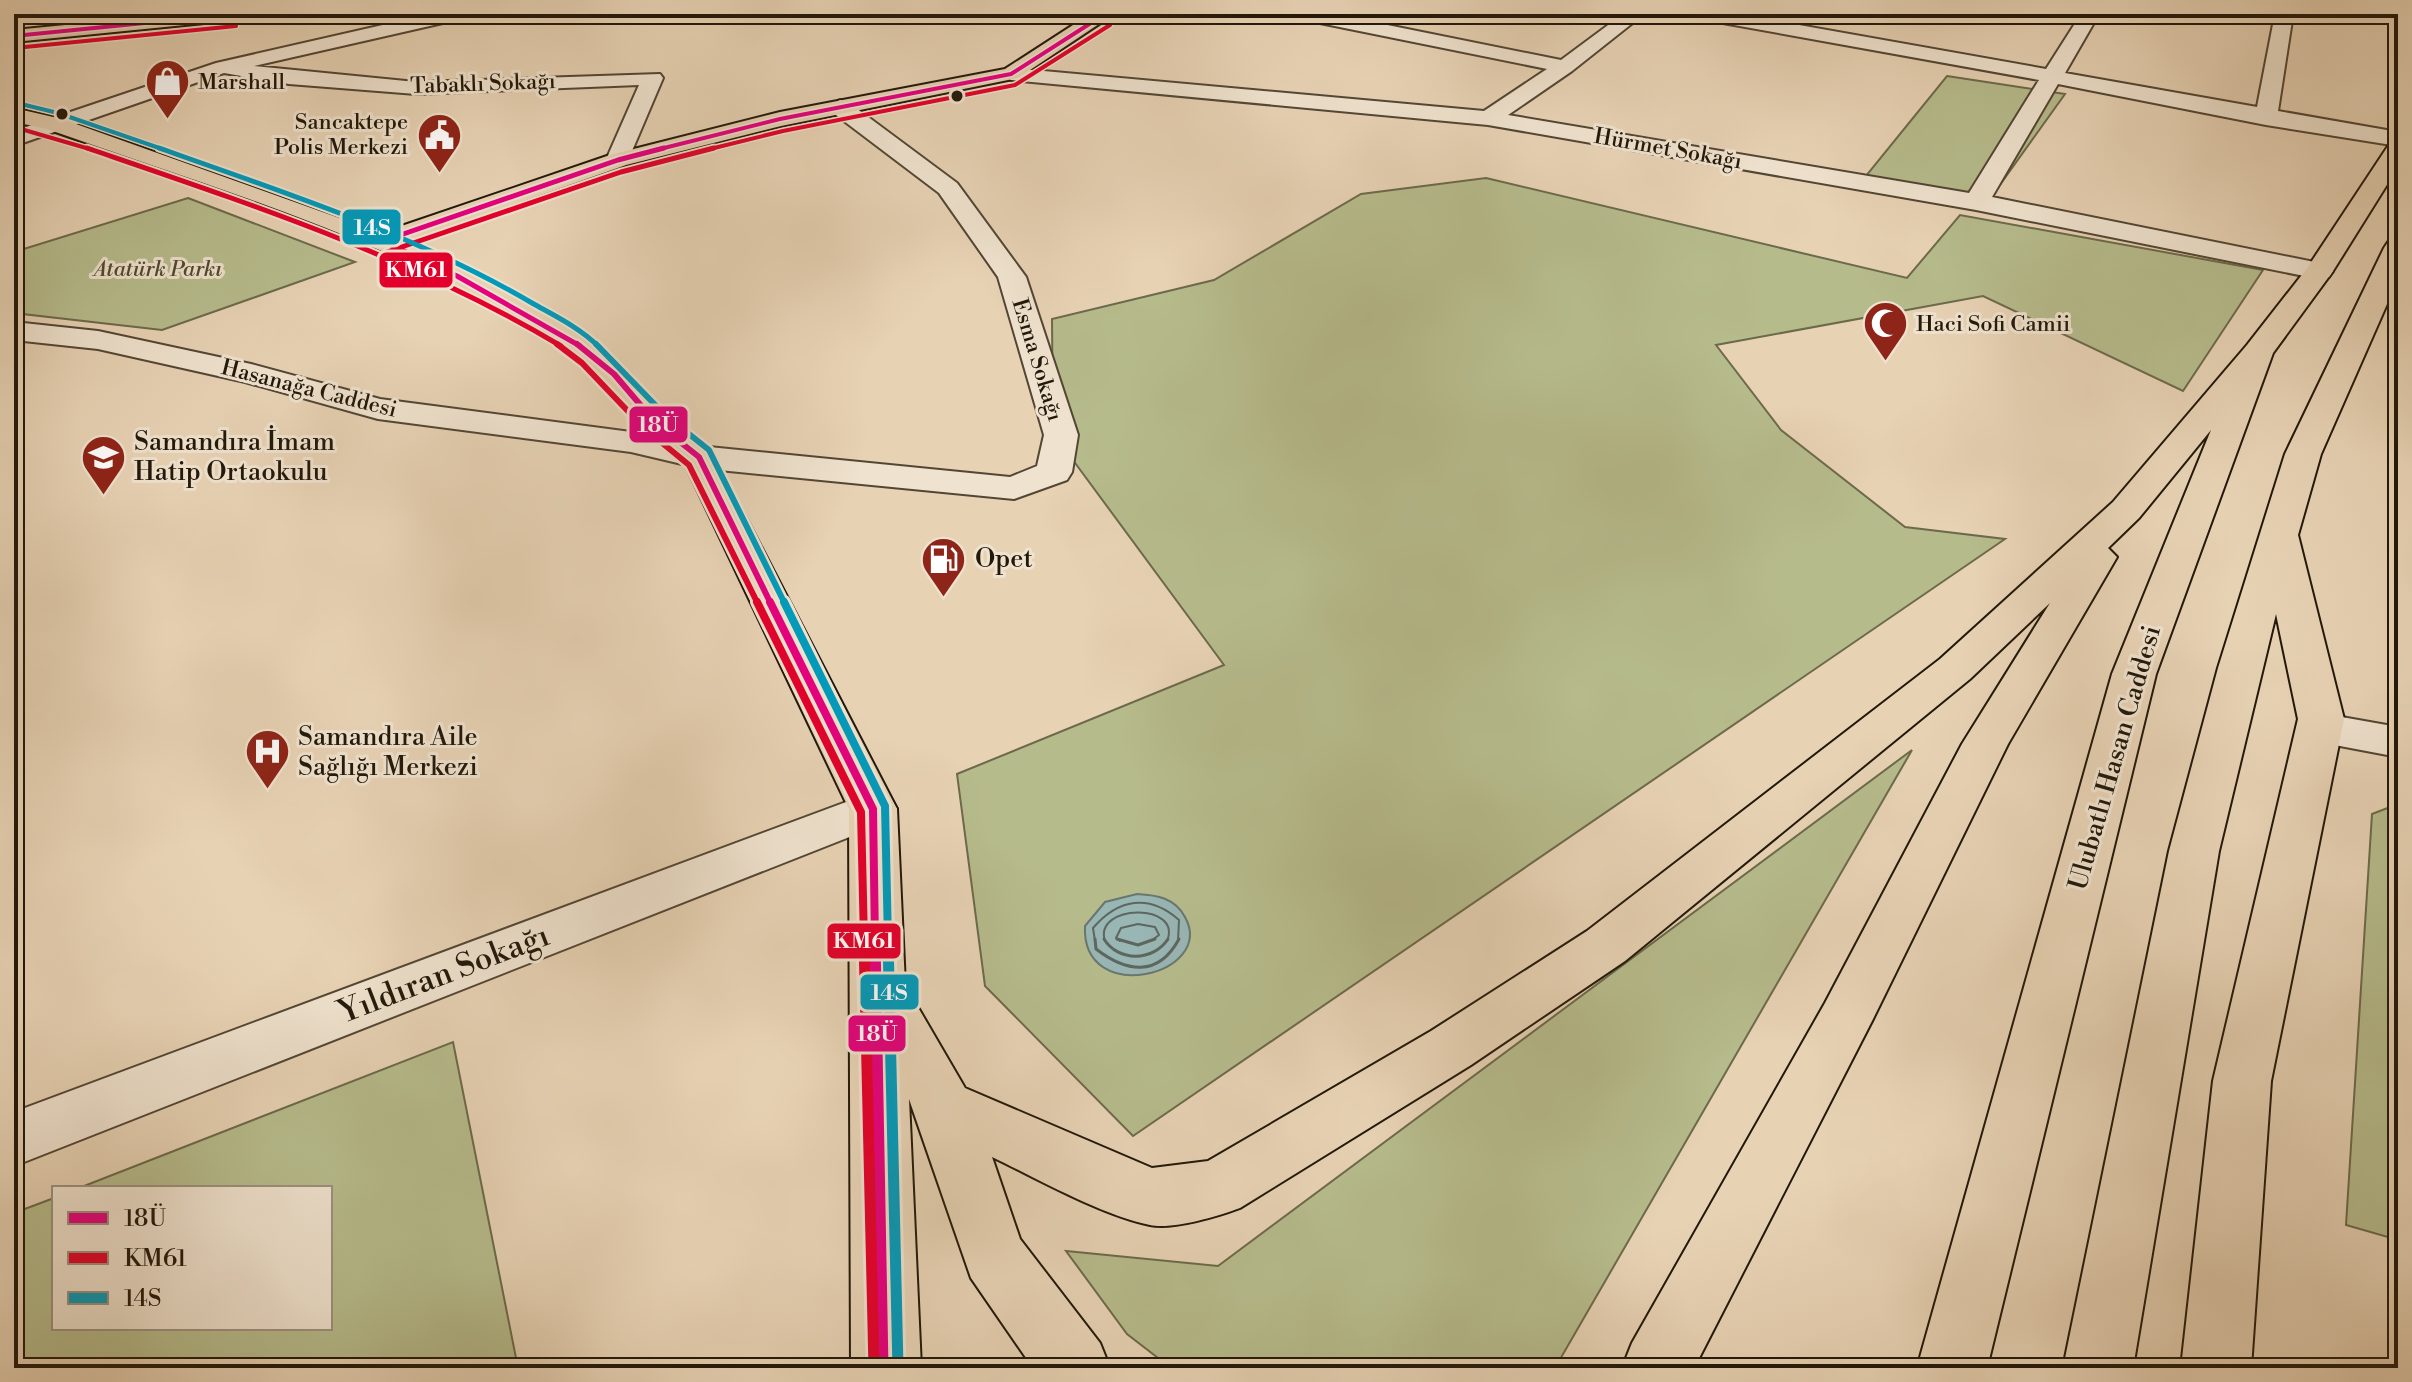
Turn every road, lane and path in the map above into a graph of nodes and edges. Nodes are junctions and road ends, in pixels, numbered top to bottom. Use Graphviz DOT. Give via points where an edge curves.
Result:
graph roads {
  1 [pos="235,14"];
  2 [pos="351,14"];
  3 [pos="456,14"];
  4 [pos="1105,14"];
  5 [pos="1305,14"];
  6 [pos="1635,14"];
  7 [pos="1706,14"];
  8 [pos="2090,14"];
  9 [pos="2284,14"];
  10 [pos="193,16"];
  11 [pos="1856,22"];
  12 [pos="14,36"];
  13 [pos="1838,37"];
  14 [pos="333,42"];
  15 [pos="223,67"];
  16 [pos="1565,67"];
  17 [pos="1011,74"];
  18 [pos="2051,79"];
  19 [pos="840,107"];
  20 [pos="14,115"];
  21 [pos="1488,118"];
  22 [pos="2266,118"];
  23 [pos="54,124"];
  24 [pos="14,139"];
  25 [pos="2398,139"];
  26 [pos="2398,148"];
  27 [pos="618,160"];
  28 [pos="1976,202"];
  29 [pos="383,241"];
  30 [pos="2398,248"];
  31 [pos="2319,271"];
  32 [pos="14,331"];
  33 [pos="2258,352"];
  34 [pos="699,457"];
  35 [pos="2126,510"];
  36 [pos="2278,533"];
  37 [pos="2319,728"];
  38 [pos="2398,742"];
  39 [pos="873,809"];
  40 [pos="877,987"];
  41 [pos="944,1106"];
  42 [pos="14,1139"];
  43 [pos="884,1359"];
  44 [pos="1075,1368"];
  45 [pos="1657,1368"];
  46 [pos="1952,1368"];
  47 [pos="2098,1368"];
  48 [pos="2216,1368"];
  1 -- 10 [label="main road"];
  2 -- 14 [label="street"];
  3 -- 14 [label="street, Tabaklı Sokağı"];
  4 -- 17 [label="main road"];
  5 -- 16 [label="street"];
  6 -- 16 [label="street"];
  7 -- 13 [label="street"];
  8 -- 18 [label="street"];
  9 -- 22 [label="street"];
  10 -- 12 [label="main road"];
  11 -- 13 [label="street"];
  13 -- 18 [label="street"];
  14 -- 15 [label="street, Tabaklı Sokağı"];
  15 -- 23 [label="street, Tabaklı Sokağı"];
  15 -- 27 [label="street, Tabaklı Sokağı" via="416,88 653,78"];
  16 -- 21 [label="street"];
  17 -- 19 [label="main road"];
  17 -- 21 [label="street, Hürmet Sokağı"];
  18 -- 22 [label="street"];
  18 -- 28 [label="street"];
  19 -- 27 [label="main road"];
  19 -- 34 [label="street, Esma Sokağı" via="948,188 1012,277 1061,435 1054,472 1014,488"];
  20 -- 23 [label="main road"];
  21 -- 28 [label="street, Hürmet Sokağı"];
  22 -- 25 [label="street"];
  23 -- 24 [label="street, Tabaklı Sokağı"];
  23 -- 29 [label="main road"];
  26 -- 31 [label="main road, Ulubatlı Hasan Caddesi"];
  27 -- 29 [label="main road"];
  28 -- 31 [label="street, Hürmet Sokağı"];
  29 -- 34 [label="main road" via="567,336"];
  30 -- 36 [label="main road" via="2303,454"];
  31 -- 33 [label="main road, Ulubatlı Hasan Caddesi"];
  32 -- 34 [label="street, Hasanağa Caddesi" via="98,340 378,409 631,442"];
  33 -- 35 [label="main road"];
  33 -- 46 [label="main road, Ulubatlı Hasan Caddesi" via="2134,674"];
  34 -- 39 [label="main road"];
  35 -- 41 [label="main road" via="1955,669 1606,946 1451,1048 1218,1188 1152,1197"];
  35 -- 45 [label="main road" via="1985,744 1845,1019"];
  36 -- 37 [label="main road"];
  36 -- 47 [label="main road" via="2194,851"];
  37 -- 38 [label="street"];
  37 -- 48 [label="main road" via="2242,1081"];
  39 -- 40 [label="main road"];
  39 -- 42 [label="street, Yıldıran Sokağı"];
  40 -- 41 [label="main road"];
  40 -- 43 [label="main road"];
  41 -- 44 [label="main road" via="994,1256"];
}
